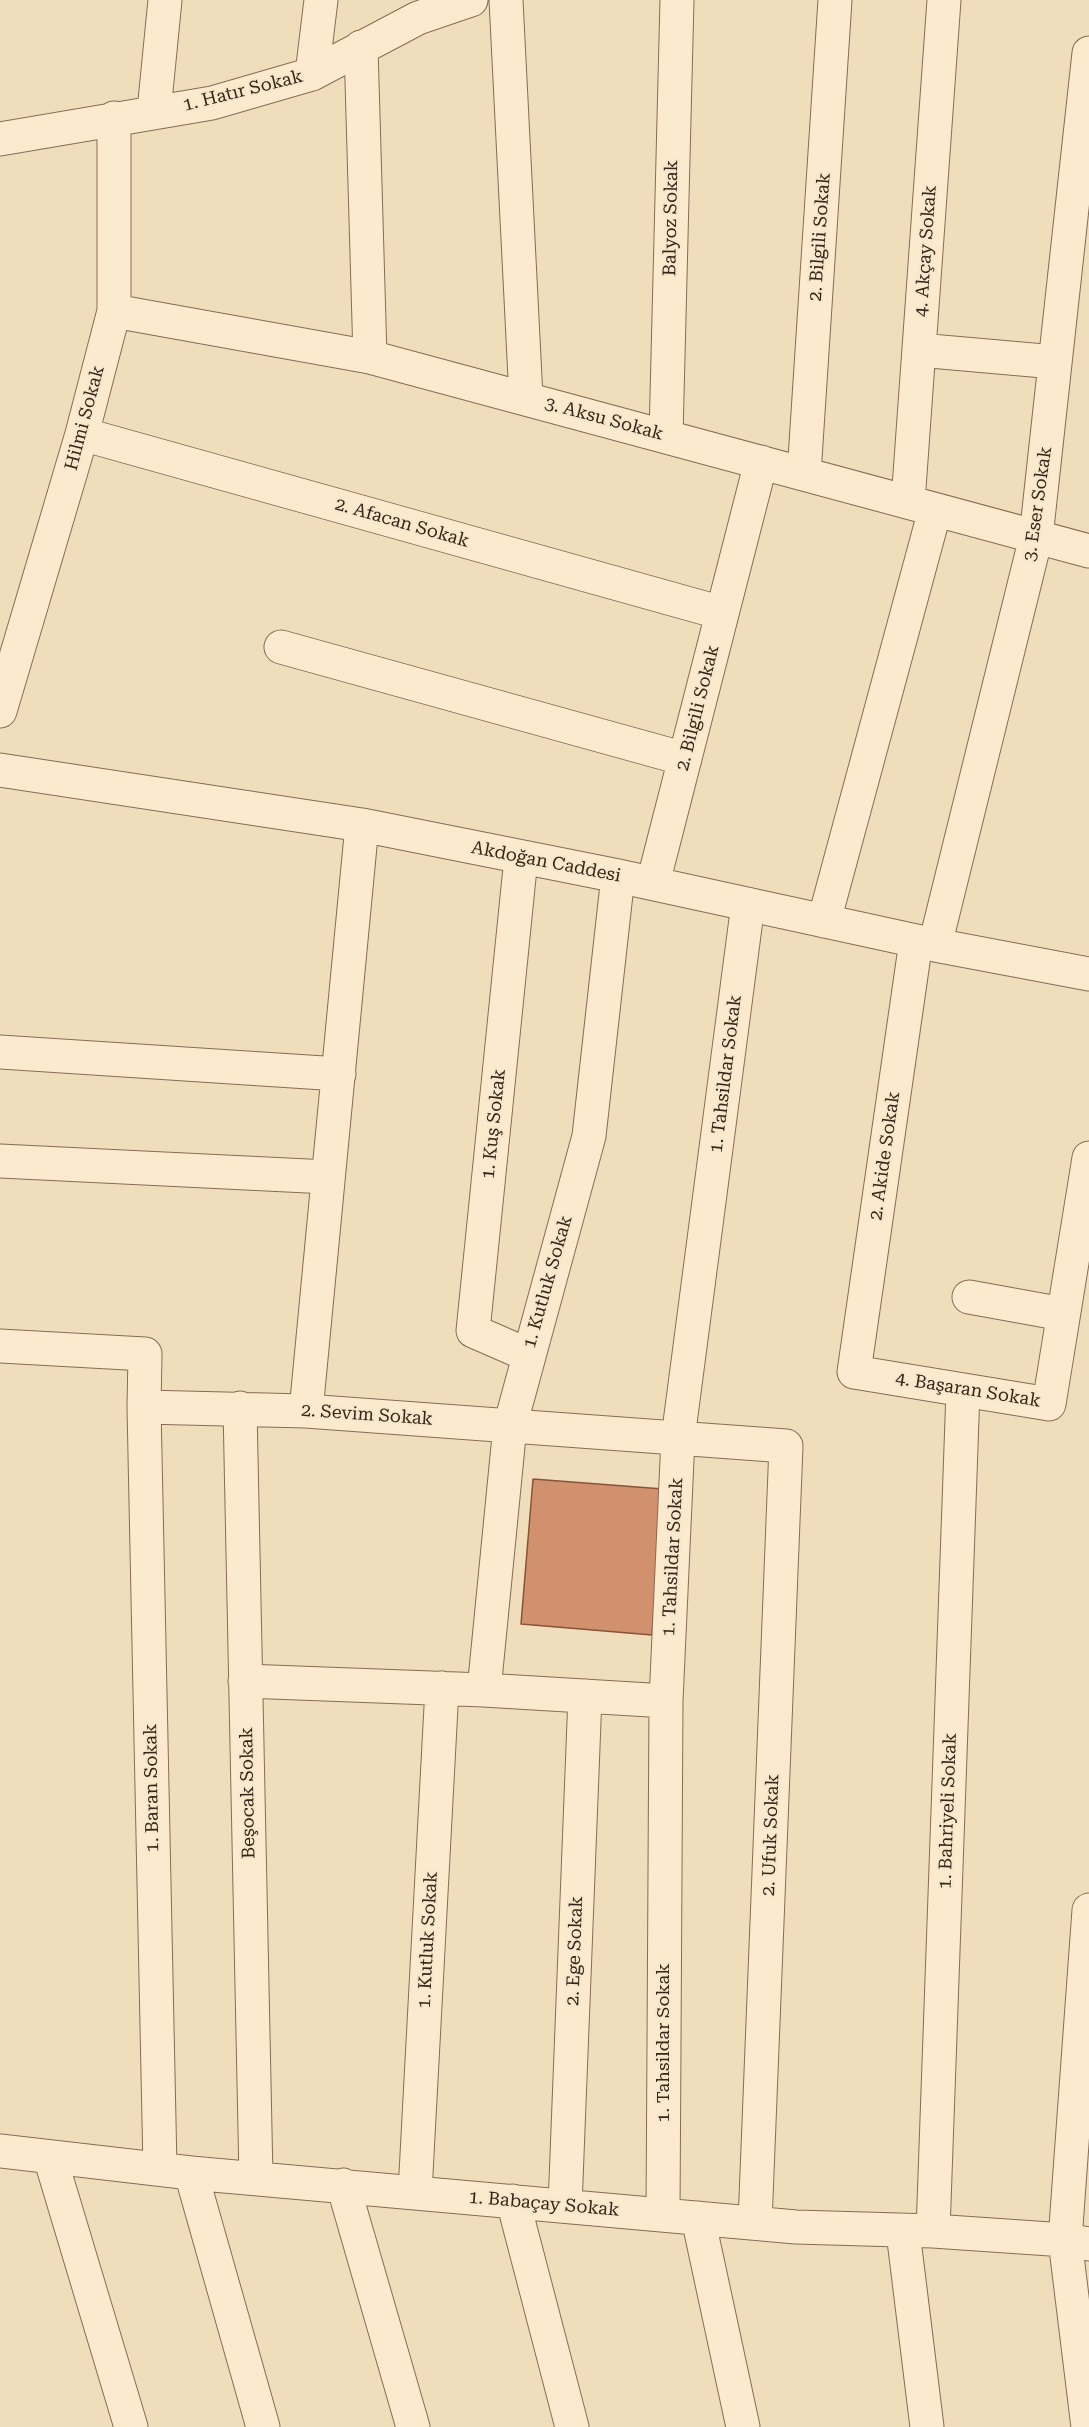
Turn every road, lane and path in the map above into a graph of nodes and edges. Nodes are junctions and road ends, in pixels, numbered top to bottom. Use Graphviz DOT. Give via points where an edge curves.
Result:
graph roads {
  1 [pos="165,0"];
  2 [pos="321,0"];
  3 [pos="471,0"];
  4 [pos="506,0"];
  5 [pos="677,0"];
  6 [pos="836,0"];
  7 [pos="944,0"];
  8 [pos="361,46"];
  9 [pos="1089,53"];
  10 [pos="312,74"];
  11 [pos="154,111"];
  12 [pos="114,118"];
  13 [pos="0,139"];
  14 [pos="114,311"];
  15 [pos="919,350"];
  16 [pos="370,357"];
  17 [pos="1055,362"];
  18 [pos="526,398"];
  19 [pos="82,434"];
  20 [pos="666,436"];
  21 [pos="760,462"];
  22 [pos="804,474"];
  23 [pos="922,506"];
  24 [pos="1036,537"];
  25 [pos="1089,551"];
  26 [pos="722,613"];
  27 [pos="281,647"];
  28 [pos="0,711"];
  29 [pos="685,759"];
  30 [pos="0,770"];
  31 [pos="362,825"];
  32 [pos="521,858"];
  33 [pos="618,876"];
  34 [pos="653,884"];
  35 [pos="748,904"];
  36 [pos="824,921"];
  37 [pos="926,943"];
  38 [pos="1089,974"];
  39 [pos="0,1052"];
  40 [pos="339,1074"];
  41 [pos="1089,1158"];
  42 [pos="0,1161"];
  43 [pos="328,1177"];
  44 [pos="969,1297"];
  45 [pos="1063,1314"];
  46 [pos="0,1346"];
  47 [pos="528,1354"];
  48 [pos="854,1372"];
  49 [pos="963,1391"];
  50 [pos="144,1407"];
  51 [pos="240,1408"];
  52 [pos="306,1411"];
  53 [pos="510,1426"];
  54 [pos="678,1438"];
  55 [pos="786,1446"];
  56 [pos="245,1681"];
  57 [pos="442,1688"];
  58 [pos="484,1690"];
  59 [pos="585,1696"];
  60 [pos="666,1701"];
  61 [pos="1089,1910"];
  62 [pos="0,2132"];
  63 [pos="0,2151"];
  64 [pos="50,2157"];
  65 [pos="175,2170"];
  66 [pos="256,2178"];
  67 [pos="343,2185"];
  68 [pos="414,2192"];
  69 [pos="513,2201"];
  70 [pos="566,2206"];
  71 [pos="663,2214"];
  72 [pos="698,2218"];
  73 [pos="755,2223"];
  74 [pos="918,2232"];
  75 [pos="1077,2242"];
  76 [pos="131,2427"];
  77 [pos="263,2427"];
  78 [pos="413,2427"];
  79 [pos="572,2427"];
  80 [pos="743,2427"];
  81 [pos="927,2427"];
  82 [pos="1088,2427"];
  1 -- 11 [label="street"];
  2 -- 10 [label="street"];
  3 -- 8 [label="street, 1. Hatır Sokak" via="418,18"];
  4 -- 18 [label="street"];
  5 -- 20 [label="street, Balyoz Sokak"];
  6 -- 22 [label="street, 2. Bilgili Sokak"];
  7 -- 15 [label="street, 4. Akçay Sokak"];
  8 -- 10 [label="street, 1. Hatır Sokak"];
  8 -- 16 [label="street"];
  9 -- 17 [label="street, 3. Eser Sokak"];
  10 -- 11 [label="street, 1. Hatır Sokak" via="212,103"];
  11 -- 12 [label="street, 1. Hatır Sokak"];
  12 -- 13 [label="street, 1. Hatır Sokak"];
  12 -- 14 [label="street, Hilmi Sokak"];
  14 -- 16 [label="street, 3. Aksu Sokak"];
  14 -- 19 [label="street, Hilmi Sokak"];
  15 -- 17 [label="street"];
  15 -- 23 [label="street, 4. Akçay Sokak"];
  16 -- 18 [label="street, 3. Aksu Sokak"];
  17 -- 24 [label="street, 3. Eser Sokak"];
  18 -- 20 [label="street, 3. Aksu Sokak"];
  19 -- 26 [label="street, 2. Afacan Sokak"];
  19 -- 28 [label="street, Hilmi Sokak"];
  20 -- 21 [label="street, 3. Aksu Sokak"];
  21 -- 22 [label="street, 3. Aksu Sokak"];
  21 -- 26 [label="street, 2. Bilgili Sokak"];
  22 -- 23 [label="street, 3. Aksu Sokak"];
  23 -- 24 [label="street, 3. Aksu Sokak"];
  23 -- 36 [label="street, 4. Akçay Sokak"];
  24 -- 25 [label="street, 3. Aksu Sokak"];
  24 -- 37 [label="street, 3. Eser Sokak"];
  26 -- 29 [label="street, 2. Bilgili Sokak"];
  27 -- 29 [label="street"];
  29 -- 34 [label="street, 2. Bilgili Sokak"];
  30 -- 31 [label="street, Akdoğan Caddesi"];
  31 -- 32 [label="street, Akdoğan Caddesi"];
  31 -- 40 [label="street"];
  32 -- 33 [label="street, Akdoğan Caddesi"];
  32 -- 47 [label="street, 1. Kuş Sokak" via="473,1331"];
  33 -- 34 [label="street, Akdoğan Caddesi"];
  33 -- 47 [label="street, 1. Kutluk Sokak" via="589,1136"];
  34 -- 35 [label="street, Akdoğan Caddesi"];
  35 -- 36 [label="street, Akdoğan Caddesi"];
  35 -- 54 [label="street, 1. Tahsildar Sokak"];
  36 -- 37 [label="street, Akdoğan Caddesi"];
  37 -- 38 [label="street, Akdoğan Caddesi"];
  37 -- 48 [label="street, 2. Akide Sokak"];
  39 -- 40 [label="street"];
  40 -- 43 [label="street"];
  41 -- 45 [label="street, 4. Başaran Sokak"];
  42 -- 43 [label="street"];
  43 -- 52 [label="street"];
  44 -- 45 [label="street"];
  45 -- 49 [label="street, 4. Başaran Sokak" via="1049,1404"];
  46 -- 50 [label="street" via="145,1354"];
  47 -- 53 [label="street, 1. Kutluk Sokak"];
  48 -- 49 [label="street, 4. Başaran Sokak"];
  49 -- 74 [label="street, 1. Bahriyeli Sokak"];
  50 -- 51 [label="street, 2. Sevim Sokak"];
  50 -- 65 [label="street, 1. Baran Sokak"];
  51 -- 52 [label="street, 2. Sevim Sokak"];
  51 -- 56 [label="street, Beşocak Sokak"];
  52 -- 53 [label="street, 2. Sevim Sokak"];
  53 -- 54 [label="street, 2. Sevim Sokak"];
  53 -- 58 [label="street, 1. Kutluk Sokak"];
  54 -- 55 [label="street, 2. Sevim Sokak"];
  54 -- 60 [label="street, 1. Tahsildar Sokak"];
  55 -- 73 [label="street, 2. Ufuk Sokak"];
  56 -- 57 [label="street"];
  56 -- 66 [label="street, Beşocak Sokak"];
  57 -- 58 [label="street"];
  57 -- 68 [label="street, 1. Kutluk Sokak"];
  58 -- 59 [label="street"];
  59 -- 60 [label="street"];
  59 -- 70 [label="street, 2. Ege Sokak"];
  60 -- 71 [label="street, 1. Tahsildar Sokak"];
  61 -- 75 [label="street"];
  62 -- 63 [label="street"];
  63 -- 64 [label="street, 1. Babaçay Sokak"];
  64 -- 65 [label="street, 1. Babaçay Sokak"];
  64 -- 76 [label="street"];
  65 -- 66 [label="street, 1. Babaçay Sokak"];
  65 -- 77 [label="street, 1. Baran Sokak"];
  66 -- 67 [label="street, 1. Babaçay Sokak"];
  67 -- 68 [label="street, 1. Babaçay Sokak"];
  67 -- 78 [label="street"];
  68 -- 69 [label="street, 1. Babaçay Sokak"];
  69 -- 70 [label="street, 1. Babaçay Sokak"];
  69 -- 79 [label="street"];
  70 -- 71 [label="street, 1. Babaçay Sokak"];
  71 -- 72 [label="street, 1. Babaçay Sokak"];
  72 -- 73 [label="street, 1. Babaçay Sokak"];
  72 -- 80 [label="street"];
  73 -- 74 [label="street, 1. Babaçay Sokak"];
  74 -- 75 [label="street, 1. Babaçay Sokak"];
  74 -- 81 [label="street, 1. Bahriyeli Sokak"];
  75 -- 82 [label="street"];
}
